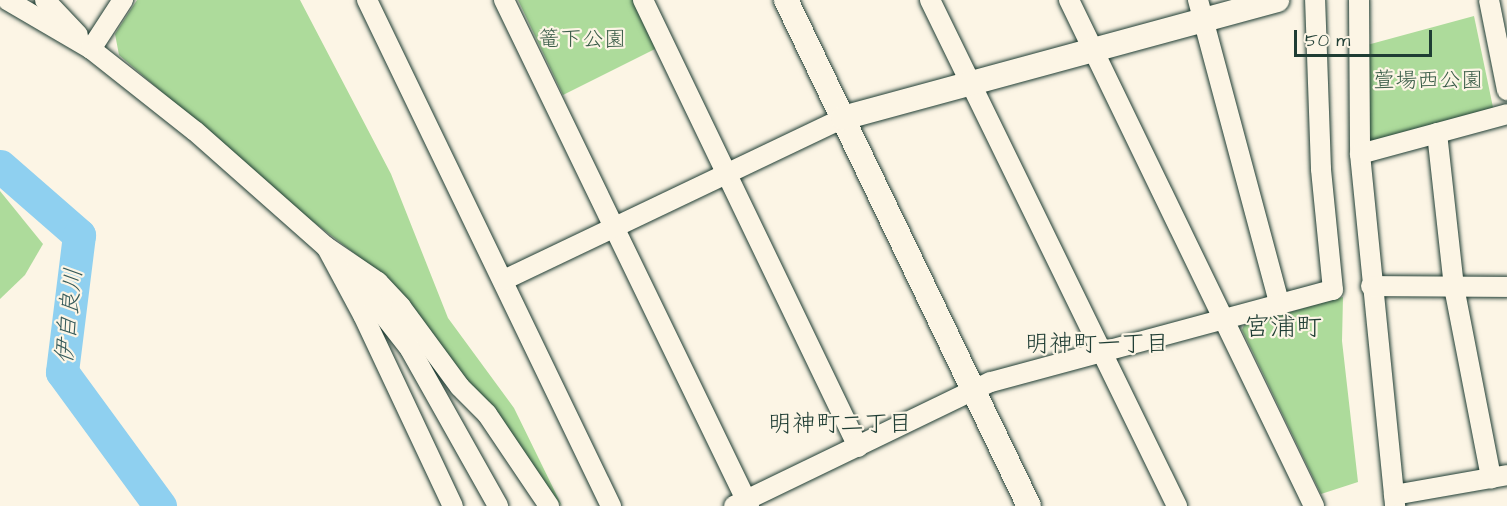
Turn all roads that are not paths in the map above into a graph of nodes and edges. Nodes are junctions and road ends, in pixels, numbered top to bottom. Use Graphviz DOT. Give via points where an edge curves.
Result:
graph roads {
  1 [pos="7,0"];
  2 [pos="45,0"];
  3 [pos="123,0"];
  4 [pos="369,0"];
  5 [pos="504,0"];
  6 [pos="643,0"];
  7 [pos="786,0"];
  8 [pos="930,0"];
  9 [pos="1069,0"];
  10 [pos="1276,0"];
  11 [pos="1315,0"];
  12 [pos="1359,0"];
  13 [pos="1489,0"];
  14 [pos="1202,10"];
  15 [pos="91,49"];
  16 [pos="1093,50"];
  17 [pos="970,83"];
  18 [pos="1507,90"];
  19 [pos="1507,114"];
  20 [pos="843,118"];
  21 [pos="1437,133"];
  22 [pos="1360,154"];
  23 [pos="728,175"];
  24 [pos="615,228"];
  25 [pos="325,246"];
  26 [pos="353,262"];
  27 [pos="504,280"];
  28 [pos="1371,286"];
  29 [pos="1454,287"];
  30 [pos="1507,287"];
  31 [pos="1280,305"];
  32 [pos="1224,321"];
  33 [pos="1101,352"];
  34 [pos="972,390"];
  35 [pos="858,447"];
  36 [pos="1499,477"];
  37 [pos="1395,501"];
  38 [pos="744,504"];
  39 [pos="453,506"];
  40 [pos="498,506"];
  41 [pos="549,506"];
  42 [pos="611,506"];
  43 [pos="1029,506"];
  44 [pos="1177,506"];
  45 [pos="1314,506"];
  1 -- 15 [label="street"];
  2 -- 15 [label="street"];
  3 -- 15 [label="street"];
  4 -- 27 [label="street"];
  5 -- 24 [label="street"];
  6 -- 23 [label="street"];
  7 -- 20 [label="street"];
  8 -- 17 [label="street"];
  9 -- 16 [label="street"];
  10 -- 14 [label="street"];
  11 -- 31 [label="street" via="1321,169 1334,290"];
  12 -- 22 [label="street"];
  13 -- 18 [label="street"];
  14 -- 16 [label="street"];
  14 -- 31 [label="street"];
  15 -- 25 [label="street" via="195,131"];
  16 -- 17 [label="street"];
  16 -- 32 [label="street"];
  17 -- 20 [label="street"];
  17 -- 33 [label="street"];
  19 -- 21 [label="street"];
  20 -- 23 [label="street"];
  20 -- 34 [label="street"];
  21 -- 22 [label="street"];
  21 -- 29 [label="street"];
  22 -- 28 [label="street"];
  23 -- 24 [label="street"];
  23 -- 35 [label="street"];
  24 -- 27 [label="street"];
  24 -- 38 [label="street"];
  25 -- 26 [label="street"];
  25 -- 39 [label="street" via="363,315"];
  26 -- 40 [label="street" via="375,304 410,349"];
  26 -- 41 [label="street" via="401,307 460,387 487,414"];
  27 -- 42 [label="street"];
  28 -- 29 [label="street"];
  28 -- 37 [label="street"];
  29 -- 30 [label="street"];
  29 -- 36 [label="street"];
  31 -- 32 [label="street"];
  32 -- 33 [label="street"];
  32 -- 45 [label="street"];
  33 -- 34 [label="street"];
  33 -- 44 [label="street"];
  34 -- 35 [label="street"];
  34 -- 43 [label="street"];
  35 -- 38 [label="street"];
  36 -- 37 [label="street"];
}
